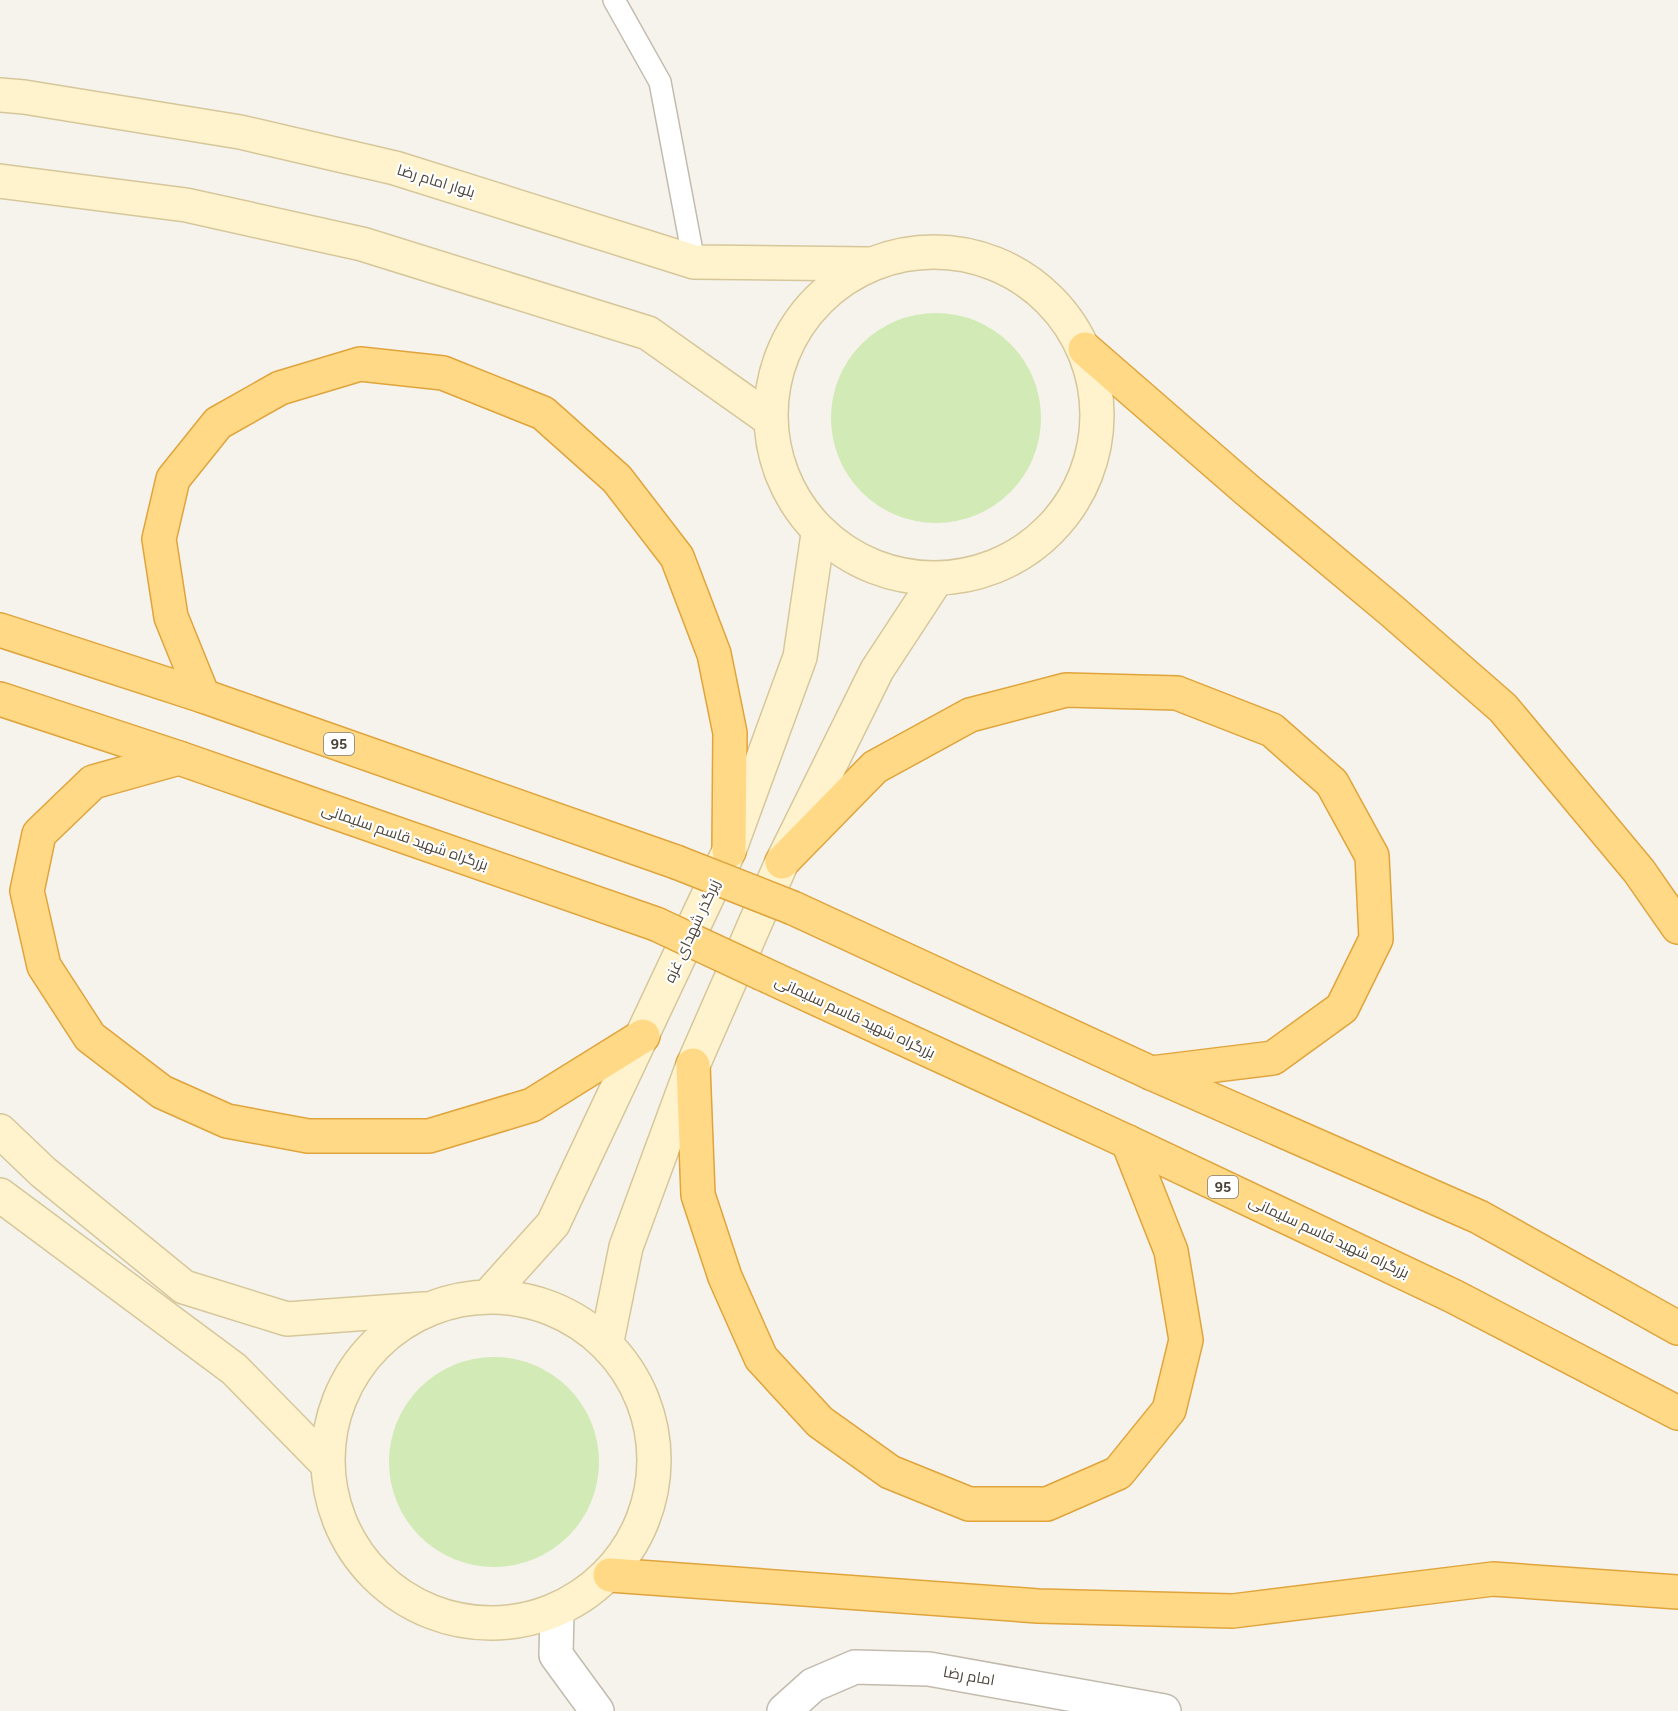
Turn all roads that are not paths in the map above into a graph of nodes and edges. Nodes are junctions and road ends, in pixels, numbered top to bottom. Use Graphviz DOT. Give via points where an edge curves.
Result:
graph roads {
  1 [pos="614,0"];
  2 [pos="0,94"];
  3 [pos="0,182"];
  4 [pos="694,262"];
  5 [pos="868,264"];
  6 [pos="1085,349"];
  7 [pos="768,418"];
  8 [pos="818,534"];
  9 [pos="936,580"];
  10 [pos="0,630"];
  11 [pos="202,696"];
  12 [pos="0,699"];
  13 [pos="179,758"];
  14 [pos="729,851"];
  15 [pos="782,862"];
  16 [pos="1678,927"];
  17 [pos="643,1036"];
  18 [pos="693,1065"];
  19 [pos="1151,1073"];
  20 [pos="0,1131"];
  21 [pos="1128,1142"];
  22 [pos="0,1196"];
  23 [pos="489,1295"];
  24 [pos="426,1309"];
  25 [pos="1678,1328"];
  26 [pos="607,1341"];
  27 [pos="1678,1413"];
  28 [pos="326,1463"];
  29 [pos="610,1575"];
  30 [pos="1678,1592"];
  31 [pos="557,1611"];
  32 [pos="597,1711"];
  33 [pos="784,1711"];
  34 [pos="1164,1711"];
  1 -- 4 [label="lane" via="660,82"];
  2 -- 4 [label="main road, بلوار امام رضا" via="240,132 384,166"];
  3 -- 7 [label="main road" via="186,205 362,244 648,333"];
  4 -- 5 [label="main road, بلوار امام رضا"];
  5 -- 6 [label="main road" via="931,250 995,262 1049,296"];
  5 -- 7 [label="main road" via="815,301 780,354"];
  6 -- 9 [label="main road" via="1099,412 1087,475 1052,530 999,567"];
  6 -- 16 [label="highway" via="1503,708 1639,871"];
  7 -- 8 [label="main road" via="782,481"];
  8 -- 9 [label="main road" via="872,569"];
  8 -- 14 [label="main road, زیرگذر شهدای غزه" via="800,657"];
  9 -- 15 [label="main road" via="877,670"];
  10 -- 11 [label="highway, 95"];
  11 -- 14 [label="highway" via="171,617 159,539 173,479 218,423 280,388 360,364 443,373 543,412 617,479 677,557 714,654 730,733"];
  11 -- 19 [label="highway, 95, bridge" via="676,862 793,908"];
  12 -- 13 [label="highway, بزرگراه شهید قاسم سلیمانی / 95"];
  13 -- 17 [label="highway" via="93,782 39,834 27,891 44,966 90,1037 162,1092 227,1122 308,1136 429,1136 532,1105"];
  13 -- 21 [label="highway, بزرگراه شهید قاسم سلیمانی / 95, bridge" via="656,924"];
  14 -- 17 [label="main road, زیرگذر شهدای غزه"];
  15 -- 18 [label="main road"];
  15 -- 19 [label="highway" via="875,767 970,715 1066,690 1177,693 1272,730 1332,783 1372,856 1376,939 1342,1008 1273,1058"];
  17 -- 23 [label="main road, زیرگذر شهدای غزه" via="554,1224"];
  18 -- 21 [label="highway" via="698,1195 725,1277 761,1358 820,1422 890,1472 969,1504 1047,1504 1118,1473 1169,1410 1186,1340 1171,1251"];
  18 -- 26 [label="main road" via="626,1247"];
  19 -- 25 [label="highway, 95" via="1479,1217"];
  20 -- 24 [label="main road" via="43,1172 184,1287 287,1319"];
  21 -- 27 [label="highway, بزرگراه شهید قاسم سلیمانی / 95" via="1453,1296"];
  22 -- 28 [label="main road" via="234,1369"];
  23 -- 24 [label="main road"];
  23 -- 26 [label="main road" via="552,1306"];
  24 -- 28 [label="main road" via="373,1345 367,1354 338,1399"];
  26 -- 29 [label="main road" via="643,1394 657,1457 645,1520"];
  28 -- 31 [label="main road" via="339,1526 376,1579 430,1614 494,1625"];
  29 -- 30 [label="highway" via="1038,1606 1233,1611 1493,1579"];
  29 -- 31 [label="main road"];
  31 -- 32 [label="street" via="556,1655"];
  33 -- 34 [label="street, امام رضا" via="813,1685 855,1668 929,1669"];
}
